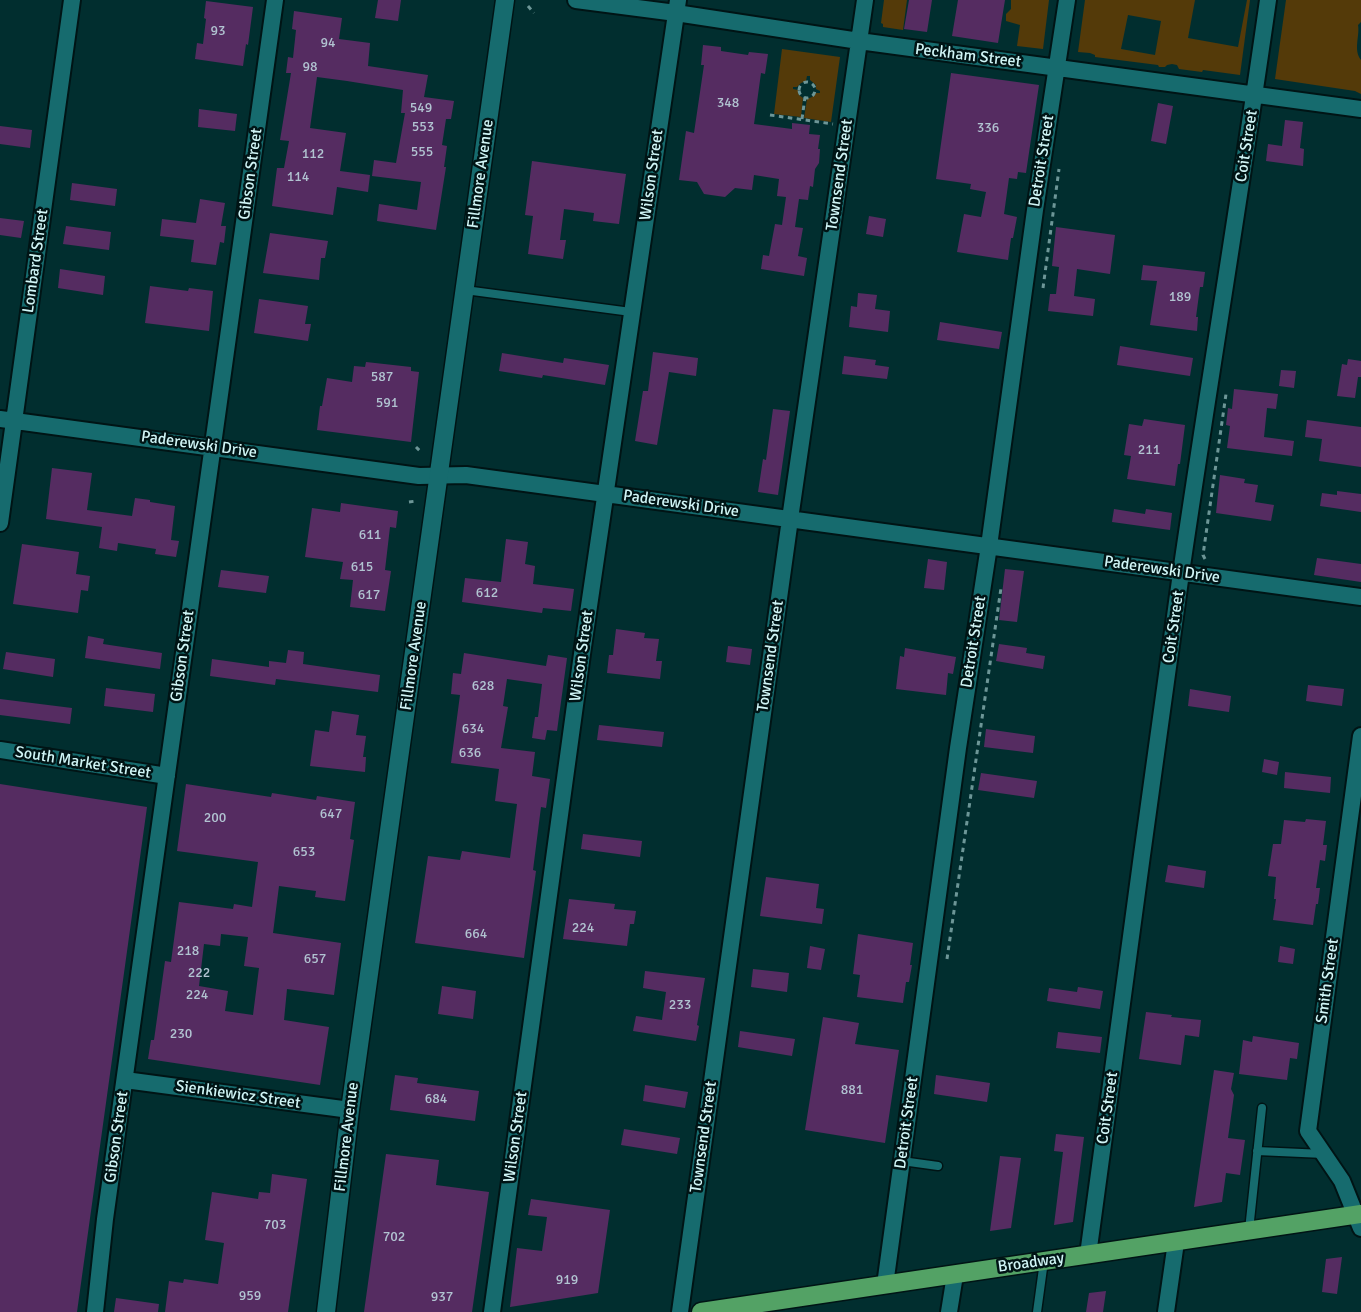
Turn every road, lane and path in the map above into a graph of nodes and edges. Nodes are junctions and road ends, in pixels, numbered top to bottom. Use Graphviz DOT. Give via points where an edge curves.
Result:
graph roads {
  1 [pos="72,0"];
  2 [pos="275,0"];
  3 [pos="505,0"];
  4 [pos="576,0"];
  5 [pos="865,0"];
  6 [pos="1067,0"];
  7 [pos="1268,0"];
  8 [pos="528,6"];
  9 [pos="677,7"];
  10 [pos="534,13"];
  11 [pos="859,41"];
  12 [pos="1057,68"];
  13 [pos="809,77"];
  14 [pos="808,82"];
  15 [pos="794,88"];
  16 [pos="799,89"];
  17 [pos="814,91"];
  18 [pos="820,92"];
  19 [pos="1255,95"];
  20 [pos="805,97"];
  21 [pos="1361,110"];
  22 [pos="770,115"];
  23 [pos="802,119"];
  24 [pos="834,124"];
  25 [pos="1060,162"];
  26 [pos="465,290"];
  27 [pos="1041,295"];
  28 [pos="632,312"];
  29 [pos="7,420"];
  30 [pos="212,447"];
  31 [pos="416,447"];
  32 [pos="422,453"];
  33 [pos="439,475"];
  34 [pos="606,494"];
  35 [pos="416,501"];
  36 [pos="409,502"];
  37 [pos="790,519"];
  38 [pos="0,523"];
  39 [pos="989,546"];
  40 [pos="1181,572"];
  41 [pos="1001,584"];
  42 [pos="1361,597"];
  43 [pos="1361,736"];
  44 [pos="0,750"];
  45 [pos="167,776"];
  46 [pos="946,966"];
  47 [pos="125,1080"];
  48 [pos="1262,1108"];
  49 [pos="350,1110"];
  50 [pos="1257,1150"];
  51 [pos="1324,1154"];
  52 [pos="902,1161"];
  53 [pos="938,1166"];
  54 [pos="1359,1219"];
  55 [pos="1249,1231"];
  56 [pos="1176,1242"];
  57 [pos="1088,1255"];
  58 [pos="1044,1261"];
  59 [pos="955,1275"];
  60 [pos="885,1285"];
  61 [pos="710,1311"];
  62 [pos="95,1312"];
  63 [pos="326,1312"];
  64 [pos="492,1312"];
  65 [pos="680,1312"];
  66 [pos="950,1312"];
  67 [pos="1037,1312"];
  68 [pos="1166,1312"];
  1 -- 29 [label="street, Lombard Street"];
  2 -- 30 [label="street, Gibson Street"];
  3 -- 26 [label="street, Fillmore Avenue"];
  4 -- 9 [label="street, Peckham Street"];
  5 -- 11 [label="street, Townsend Street"];
  6 -- 12 [label="street, Detroit Street"];
  7 -- 19 [label="street, Coit Street"];
  8 -- 10 [label="path"];
  9 -- 11 [label="street, Peckham Street"];
  9 -- 28 [label="street, Wilson Street"];
  11 -- 12 [label="street, Peckham Street"];
  11 -- 37 [label="street, Townsend Street"];
  12 -- 19 [label="street, Peckham Street"];
  12 -- 39 [label="street, Detroit Street"];
  13 -- 14 [label="path"];
  14 -- 16 [label="path"];
  14 -- 17 [label="path"];
  15 -- 16 [label="path"];
  16 -- 20 [label="path"];
  17 -- 18 [label="path"];
  17 -- 20 [label="path"];
  19 -- 21 [label="street, Peckham Street"];
  19 -- 40 [label="street, Coit Street"];
  20 -- 23 [label="path"];
  22 -- 23 [label="path"];
  23 -- 24 [label="path"];
  25 -- 27 [label="path"];
  26 -- 28 [label="lane"];
  26 -- 33 [label="street, Fillmore Avenue"];
  28 -- 34 [label="street, Wilson Street"];
  29 -- 30 [label="street, Paderewski Drive"];
  29 -- 38 [label="street, Lombard Street"];
  30 -- 33 [label="street, Paderewski Drive" via="419,476"];
  30 -- 45 [label="street, Gibson Street"];
  31 -- 32 [label="path"];
  33 -- 34 [label="street, Paderewski Drive" via="466,475"];
  33 -- 49 [label="street, Fillmore Avenue"];
  34 -- 37 [label="street, Paderewski Drive"];
  34 -- 64 [label="street, Wilson Street"];
  35 -- 36 [label="path"];
  37 -- 39 [label="street, Paderewski Drive"];
  37 -- 65 [label="street, Townsend Street"];
  39 -- 40 [label="street, Paderewski Drive"];
  39 -- 52 [label="street, Detroit Street"];
  40 -- 42 [label="street, Paderewski Drive"];
  40 -- 57 [label="street, Coit Street"];
  41 -- 46 [label="path"];
  43 -- 51 [label="street, Smith Street" via="1308,1131"];
  44 -- 45 [label="street, South Market Street"];
  45 -- 47 [label="street, Gibson Street"];
  47 -- 49 [label="street, Sienkiewicz Street"];
  47 -- 62 [label="street, Gibson Street"];
  48 -- 50 [label="lane"];
  49 -- 63 [label="street, Fillmore Avenue"];
  50 -- 51 [label="lane"];
  50 -- 55 [label="lane"];
  51 -- 54 [label="street, Smith Street" via="1342,1181"];
  52 -- 53 [label="lane"];
  52 -- 60 [label="street, Detroit Street"];
  54 -- 55 [label="main road, Broadway"];
  55 -- 56 [label="main road, Broadway"];
  56 -- 57 [label="main road, Broadway"];
  56 -- 68 [label="street"];
  57 -- 58 [label="main road, Broadway"];
  58 -- 59 [label="main road, Broadway"];
  58 -- 67 [label="lane"];
  59 -- 60 [label="main road, Broadway"];
  59 -- 66 [label="street"];
  60 -- 61 [label="main road, Broadway"];
}
